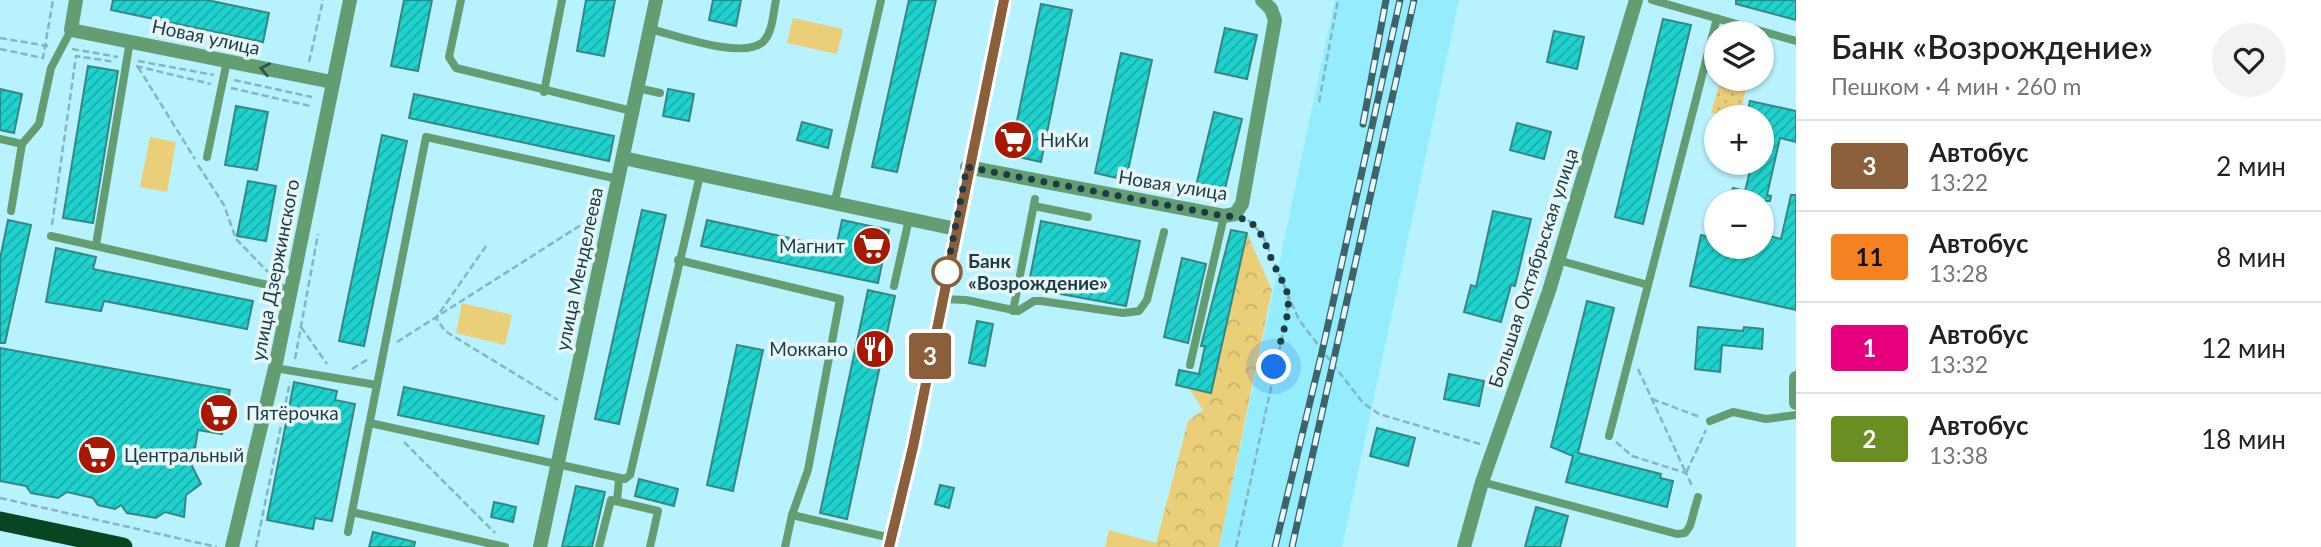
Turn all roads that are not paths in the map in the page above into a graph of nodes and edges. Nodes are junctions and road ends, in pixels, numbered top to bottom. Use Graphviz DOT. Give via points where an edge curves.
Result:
graph roads {
  1 [pos="76,0"];
  2 [pos="349,0"];
  3 [pos="461,0"];
  4 [pos="562,0"];
  5 [pos="656,0"];
  6 [pos="776,0"];
  7 [pos="881,0"];
  8 [pos="1004,0"];
  9 [pos="1262,0"];
  10 [pos="1636,0"];
  11 [pos="1652,0"];
  12 [pos="1717,18"];
  13 [pos="650,29"];
  14 [pos="71,30"];
  15 [pos="130,41"];
  16 [pos="1796,41"];
  17 [pos="227,61"];
  18 [pos="332,82"];
  19 [pos="637,88"];
  20 [pos="544,92"];
  21 [pos="660,93"];
  22 [pos="632,111"];
  23 [pos="0,139"];
  24 [pos="22,144"];
  25 [pos="207,157"];
  26 [pos="623,158"];
  27 [pos="967,167"];
  28 [pos="700,175"];
  29 [pos="618,179"];
  30 [pos="834,205"];
  31 [pos="11,211"];
  32 [pos="1229,215"];
  33 [pos="1088,217"];
  34 [pos="909,219"];
  35 [pos="956,229"];
  36 [pos="1164,232"];
  37 [pos="51,236"];
  38 [pos="96,245"];
  39 [pos="678,260"];
  40 [pos="1559,260"];
  41 [pos="1648,285"];
  42 [pos="894,286"];
  43 [pos="290,290"];
  44 [pos="942,299"];
  45 [pos="1013,311"];
  46 [pos="1190,365"];
  47 [pos="275,368"];
  48 [pos="1796,379"];
  49 [pos="377,385"];
  50 [pos="1796,403"];
  51 [pos="1796,415"];
  52 [pos="1710,421"];
  53 [pos="370,423"];
  54 [pos="1609,436"];
  55 [pos="557,464"];
  56 [pos="620,479"];
  57 [pos="1482,482"];
  58 [pos="1698,498"];
  59 [pos="617,501"];
  60 [pos="352,512"];
  61 [pos="792,515"];
  62 [pos="0,521"];
  63 [pos="348,532"];
  64 [pos="890,543"];
  65 [pos="233,545"];
  66 [pos="123,547"];
  67 [pos="505,547"];
  68 [pos="540,547"];
  69 [pos="599,547"];
  70 [pos="650,547"];
  71 [pos="785,547"];
  72 [pos="1464,547"];
  1 -- 14 [label="street"];
  2 -- 18 [label="street, улица Дзержинского"];
  3 -- 20 [label="lane" via="449,57 456,68"];
  4 -- 20 [label="lane"];
  5 -- 13 [label="street, улица Менделеева"];
  6 -- 13 [label="lane" via="763,41 743,50"];
  7 -- 30 [label="lane"];
  8 -- 27 [label="street"];
  9 -- 32 [label="street, Новая улица" via="1275,20 1242,204"];
  10 -- 40 [label="street, Большая Октябрьская улица"];
  11 -- 12 [label="lane"];
  12 -- 16 [label="lane"];
  12 -- 41 [label="lane"];
  13 -- 19 [label="street, улица Менделеева"];
  14 -- 15 [label="street, Новая улица"];
  14 -- 24 [label="lane" via="51,68 39,124"];
  15 -- 17 [label="street, Новая улица"];
  15 -- 38 [label="lane"];
  18 -- 17 [label="street, Новая улица, one-way"];
  17 -- 25 [label="lane"];
  18 -- 43 [label="street, улица Дзержинского"];
  19 -- 21 [label="lane"];
  19 -- 22 [label="street, улица Менделеева"];
  20 -- 22 [label="lane"];
  22 -- 26 [label="street, улица Менделеева"];
  23 -- 24 [label="lane"];
  24 -- 31 [label="lane"];
  26 -- 28 [label="street"];
  26 -- 29 [label="street, улица Менделеева"];
  27 -- 32 [label="street, Новая улица"];
  27 -- 35 [label="street"];
  28 -- 30 [label="street"];
  28 -- 39 [label="lane"];
  29 -- 49 [label="lane" via="426,137"];
  29 -- 55 [label="street, улица Менделеева"];
  30 -- 34 [label="street"];
  32 -- 46 [label="lane"];
  33 -- 45 [label="lane" via="1035,203"];
  34 -- 35 [label="street"];
  34 -- 42 [label="lane"];
  35 -- 44 [label="street"];
  36 -- 45 [label="lane" via="1147,300 1139,311 1123,313 1041,301"];
  37 -- 38 [label="lane"];
  38 -- 43 [label="lane"];
  39 -- 56 [label="lane" via="629,475"];
  39 -- 61 [label="lane" via="841,299 808,470"];
  40 -- 41 [label="lane"];
  40 -- 57 [label="street, Большая Октябрьская улица"];
  41 -- 54 [label="lane"];
  43 -- 47 [label="street, улица Дзержинского"];
  44 -- 45 [label="lane"];
  44 -- 64 [label="street"];
  47 -- 49 [label="lane"];
  47 -- 65 [label="street, улица Дзержинского"];
  48 -- 50 [label="street"];
  49 -- 53 [label="lane"];
  51 -- 52 [label="lane" via="1766,419 1733,412"];
  53 -- 55 [label="lane"];
  53 -- 60 [label="lane"];
  55 -- 56 [label="lane"];
  55 -- 68 [label="street, улица Менделеева"];
  56 -- 59 [label="lane"];
  57 -- 58 [label="lane" via="1677,534 1690,526"];
  57 -- 72 [label="street, Большая Октябрьская улица"];
  59 -- 69 [label="lane" via="611,500"];
  59 -- 70 [label="lane" via="658,511"];
  60 -- 63 [label="lane"];
  60 -- 67 [label="lane"];
  61 -- 64 [label="lane"];
  61 -- 71 [label="lane"];
  62 -- 66 [label="highway"];
}
